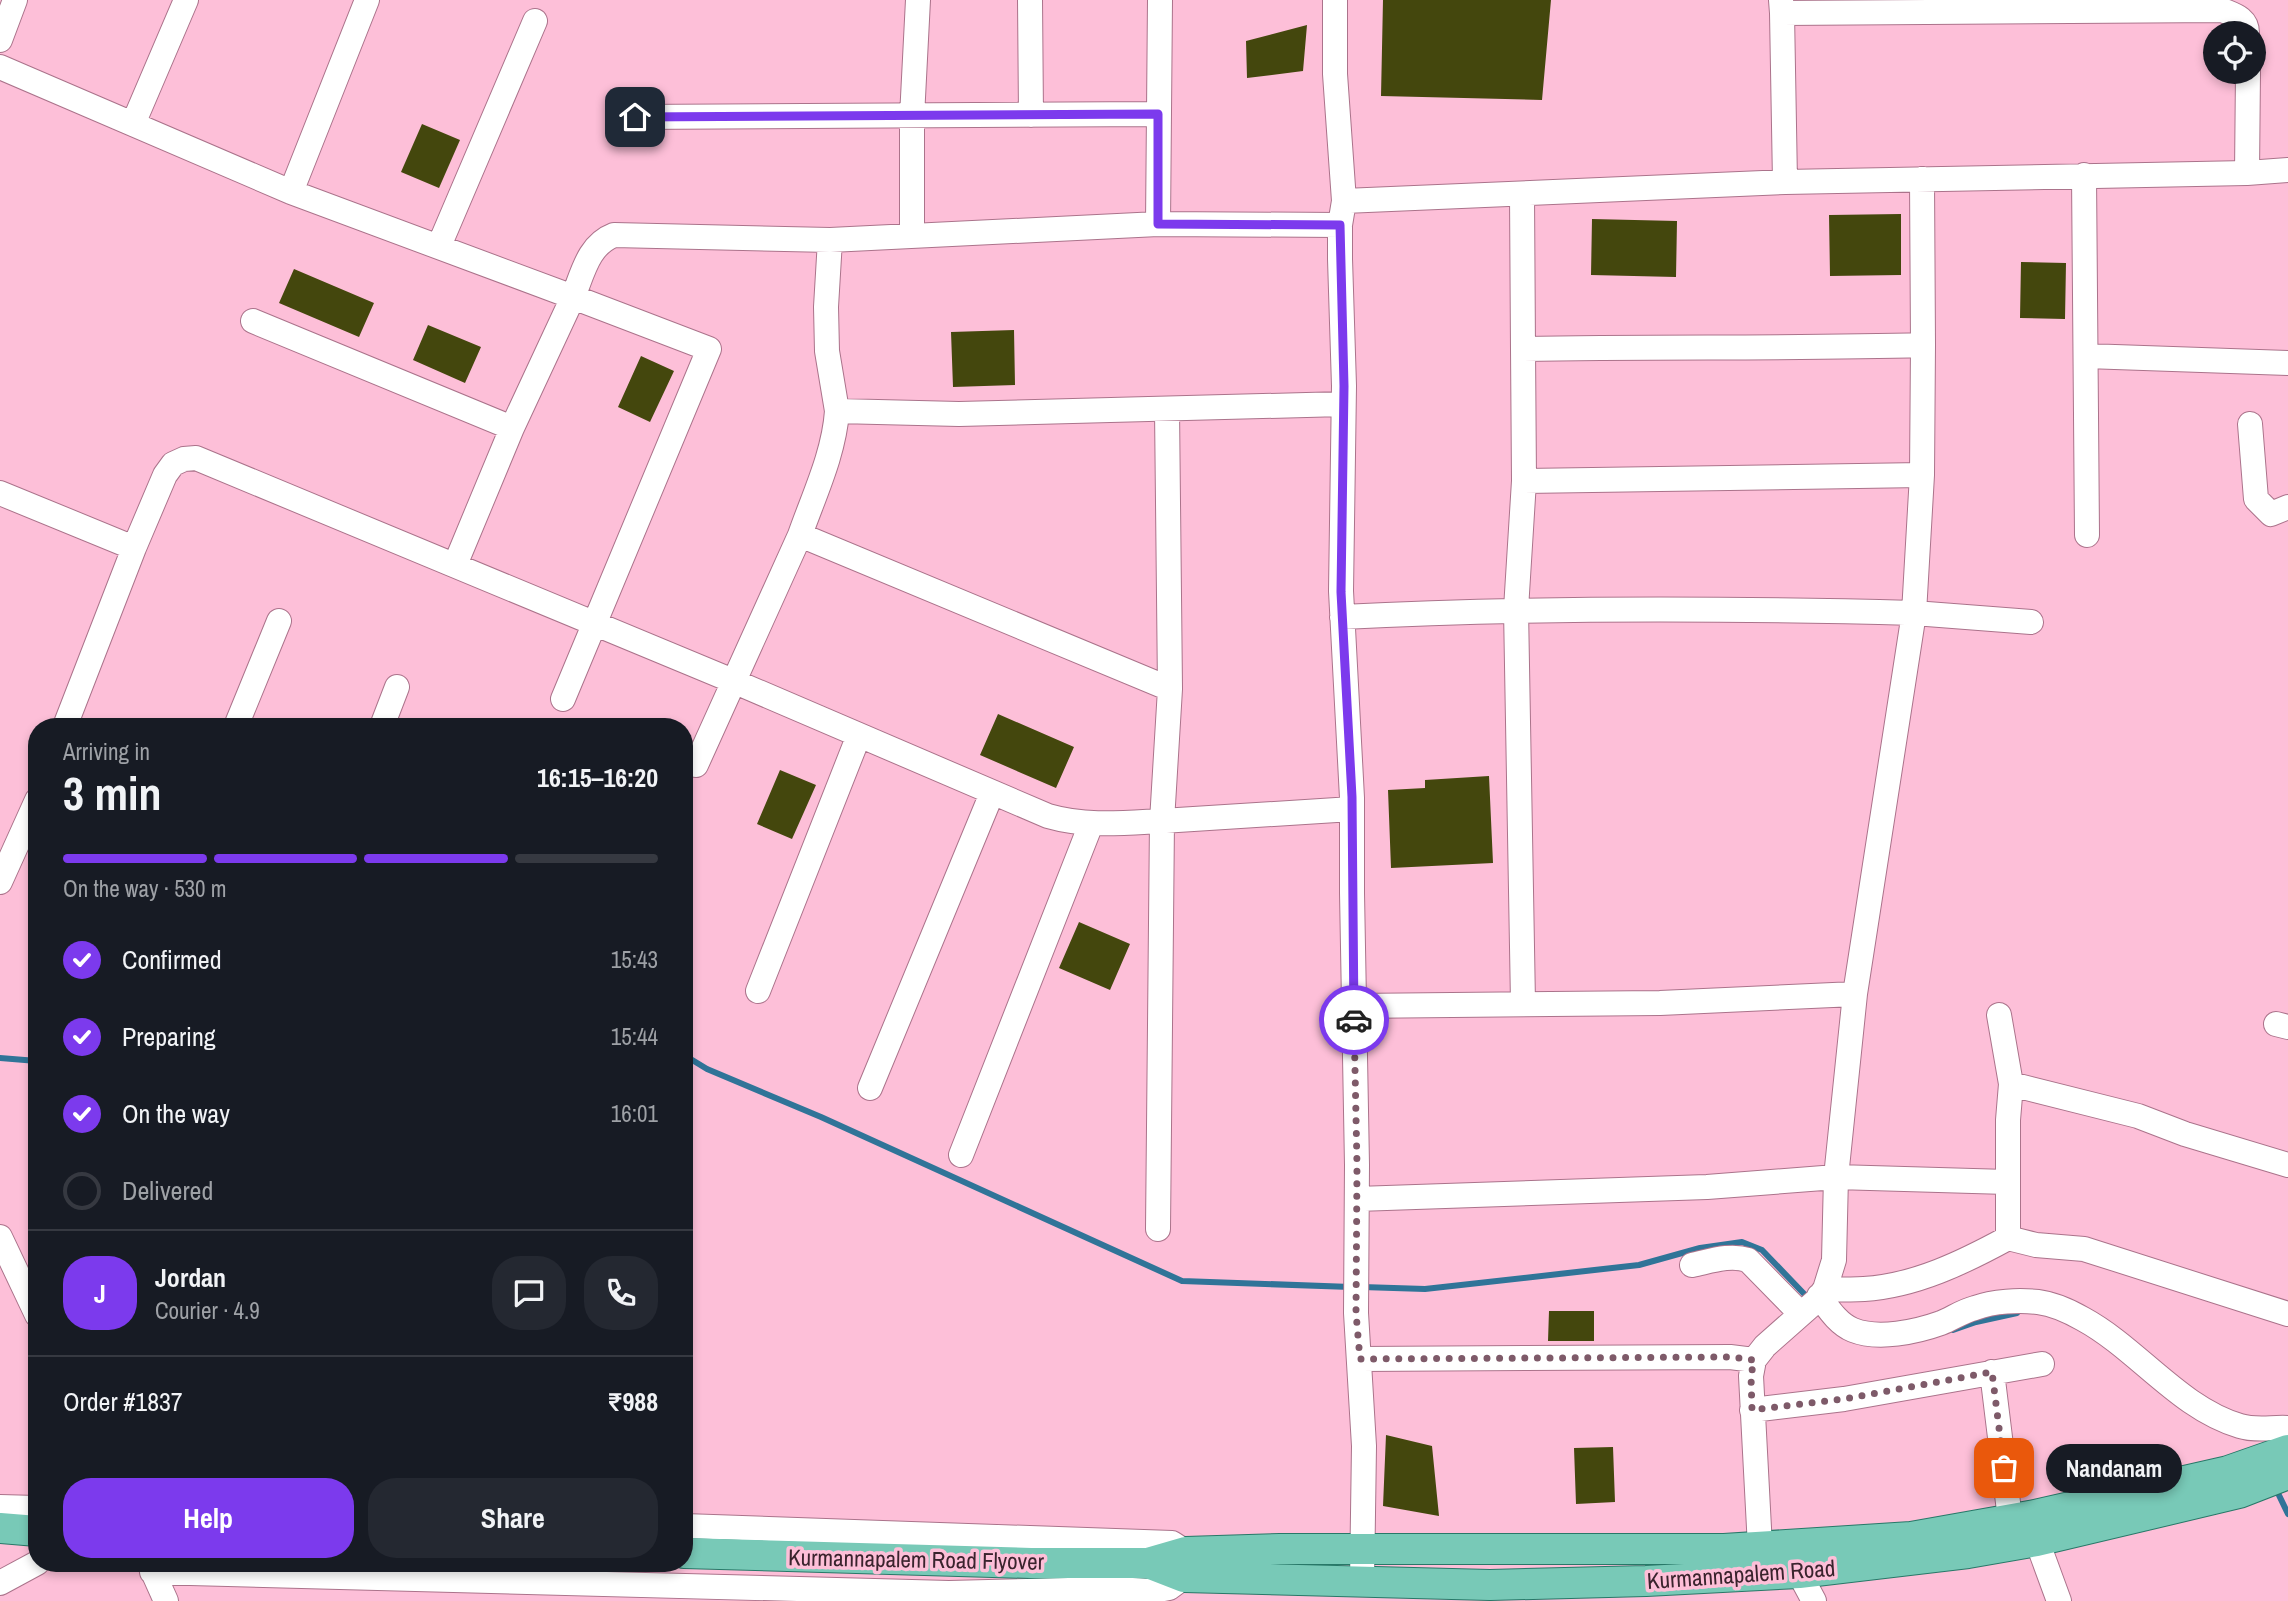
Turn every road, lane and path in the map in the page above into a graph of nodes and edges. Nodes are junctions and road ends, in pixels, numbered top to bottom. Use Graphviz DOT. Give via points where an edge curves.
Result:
graph roads {
  1 [pos="15,0"];
  2 [pos="186,0"];
  3 [pos="367,0"];
  4 [pos="918,0"];
  5 [pos="1030,0"];
  6 [pos="1160,0"];
  7 [pos="1335,0"];
  8 [pos="1781,6"];
  9 [pos="1942,6"];
  10 [pos="2070,6"];
  11 [pos="535,20"];
  12 [pos="2243,21"];
  13 [pos="0,40"];
  14 [pos="0,67"];
  15 [pos="2248,84"];
  16 [pos="1158,114"];
  17 [pos="1031,116"];
  18 [pos="635,117"];
  19 [pos="912,117"];
  20 [pos="133,124"];
  21 [pos="2288,170"];
  22 [pos="2247,173"];
  23 [pos="2084,175"];
  24 [pos="1922,179"];
  25 [pos="1785,181"];
  26 [pos="291,192"];
  27 [pos="1521,195"];
  28 [pos="1342,213"];
  29 [pos="1158,224"];
  30 [pos="912,234"];
  31 [pos="830,240"];
  32 [pos="439,246"];
  33 [pos="573,297"];
  34 [pos="253,321"];
  35 [pos="1923,345"];
  36 [pos="1523,349"];
  37 [pos="2086,356"];
  38 [pos="2288,363"];
  39 [pos="1343,404"];
  40 [pos="1167,409"];
  41 [pos="837,411"];
  42 [pos="2250,425"];
  43 [pos="512,428"];
  44 [pos="1922,475"];
  45 [pos="1524,481"];
  46 [pos="0,493"];
  47 [pos="2288,507"];
  48 [pos="800,535"];
  49 [pos="2087,535"];
  50 [pos="134,548"];
  51 [pos="455,565"];
  52 [pos="1516,609"];
  53 [pos="1914,613"];
  54 [pos="1342,617"];
  55 [pos="279,621"];
  56 [pos="2031,622"];
  57 [pos="593,623"];
  58 [pos="733,681"];
  59 [pos="397,687"];
  60 [pos="1170,689"];
  61 [pos="563,699"];
  62 [pos="68,718"];
  63 [pos="239,718"];
  64 [pos="385,718"];
  65 [pos="859,735"];
  66 [pos="696,765"];
  67 [pos="992,793"];
  68 [pos="1352,809"];
  69 [pos="1162,821"];
  70 [pos="1091,824"];
  71 [pos="28,833"];
  72 [pos="0,882"];
  73 [pos="758,991"];
  74 [pos="1856,994"];
  75 [pos="1523,1003"];
  76 [pos="1353,1006"];
  77 [pos="1999,1015"];
  78 [pos="2011,1084"];
  79 [pos="870,1088"];
  80 [pos="961,1155"];
  81 [pos="2288,1165"];
  82 [pos="1836,1177"];
  83 [pos="2007,1182"];
  84 [pos="1357,1199"];
  85 [pos="1158,1228"];
  86 [pos="0,1237"];
  87 [pos="2008,1238"];
  88 [pos="1692,1265"];
  89 [pos="28,1296"];
  90 [pos="1814,1302"];
  91 [pos="2288,1314"];
  92 [pos="1360,1359"];
  93 [pos="1754,1360"];
  94 [pos="2042,1364"];
  95 [pos="1992,1372"];
  96 [pos="1752,1410"];
  97 [pos="2288,1428"];
  98 [pos="2274,1467"];
  99 [pos="0,1507"];
  100 [pos="28,1508"];
  101 [pos="2010,1519"];
  102 [pos="693,1526"];
  103 [pos="0,1528"];
  104 [pos="28,1530"];
  105 [pos="2037,1541"];
  106 [pos="1760,1546"];
  107 [pos="1364,1549"];
  108 [pos="693,1553"];
  109 [pos="1185,1564"];
  110 [pos="28,1568"];
  111 [pos="153,1572"];
  112 [pos="283,1572"];
  113 [pos="1799,1573"];
  114 [pos="1362,1581"];
  115 [pos="0,1583"];
  116 [pos="1651,1591"];
  117 [pos="1494,1593"];
  118 [pos="1112,1595"];
  119 [pos="945,1597"];
  120 [pos="166,1601"];
  121 [pos="1814,1601"];
  122 [pos="2059,1601"];
  1 -- 13 [label="street"];
  2 -- 20 [label="street"];
  3 -- 26 [label="street"];
  4 -- 19 [label="street"];
  5 -- 17 [label="street"];
  6 -- 16 [label="street"];
  7 -- 28 [label="street"];
  8 -- 9 [label="street"];
  8 -- 25 [label="street"];
  9 -- 10 [label="street"];
  10 -- 12 [label="street" via="2222,10"];
  11 -- 32 [label="street"];
  14 -- 20 [label="street"];
  15 -- 22 [label="street"];
  16 -- 17 [label="street"];
  16 -- 29 [label="street"];
  17 -- 19 [label="street"];
  18 -- 19 [label="street"];
  19 -- 30 [label="street"];
  20 -- 26 [label="street"];
  21 -- 22 [label="street"];
  22 -- 23 [label="street"];
  23 -- 24 [label="street"];
  23 -- 37 [label="street"];
  24 -- 25 [label="street"];
  24 -- 35 [label="street"];
  25 -- 27 [label="street"];
  26 -- 32 [label="street"];
  27 -- 28 [label="street"];
  27 -- 36 [label="street"];
  28 -- 29 [label="street"];
  28 -- 39 [label="street"];
  29 -- 30 [label="street"];
  30 -- 31 [label="street"];
  31 -- 33 [label="street" via="614,234 593,249"];
  31 -- 41 [label="street" via="827,351"];
  32 -- 33 [label="street"];
  33 -- 43 [label="street"];
  33 -- 57 [label="street" via="709,349"];
  34 -- 43 [label="street"];
  35 -- 36 [label="street"];
  35 -- 44 [label="street"];
  36 -- 45 [label="street"];
  37 -- 38 [label="street"];
  37 -- 49 [label="street"];
  39 -- 40 [label="street"];
  39 -- 54 [label="street"];
  40 -- 41 [label="street" via="959,414"];
  40 -- 60 [label="street"];
  41 -- 48 [label="street" via="831,450"];
  42 -- 47 [label="street" via="2256,499 2271,514"];
  43 -- 51 [label="street"];
  44 -- 45 [label="street"];
  44 -- 53 [label="street"];
  45 -- 52 [label="street"];
  46 -- 50 [label="street"];
  48 -- 58 [label="street"];
  48 -- 60 [label="street"];
  50 -- 51 [label="street" via="165,475 173,464 196,458"];
  50 -- 62 [label="street"];
  51 -- 57 [label="street"];
  52 -- 53 [label="street"];
  52 -- 54 [label="street"];
  52 -- 75 [label="street"];
  53 -- 56 [label="street"];
  53 -- 74 [label="street"];
  54 -- 68 [label="street"];
  55 -- 63 [label="street"];
  57 -- 58 [label="street"];
  57 -- 61 [label="street"];
  58 -- 65 [label="street"];
  58 -- 66 [label="street"];
  59 -- 64 [label="street"];
  60 -- 69 [label="street"];
  65 -- 67 [label="street"];
  65 -- 73 [label="street"];
  67 -- 70 [label="street" via="1048,816"];
  67 -- 79 [label="street"];
  68 -- 69 [label="street"];
  68 -- 76 [label="street"];
  69 -- 70 [label="street"];
  69 -- 85 [label="street"];
  70 -- 80 [label="street"];
  71 -- 72 [label="street"];
  74 -- 75 [label="street" via="1660,1003"];
  74 -- 82 [label="street"];
  75 -- 76 [label="street"];
  76 -- 84 [label="street"];
  77 -- 78 [label="street"];
  78 -- 81 [label="street" via="2138,1116"];
  78 -- 83 [label="street"];
  82 -- 83 [label="street"];
  82 -- 84 [label="street" via="1707,1187"];
  82 -- 90 [label="street" via="1834,1259"];
  83 -- 87 [label="street"];
  84 -- 92 [label="street"];
  86 -- 89 [label="street"];
  87 -- 90 [label="street" via="1941,1270"];
  87 -- 91 [label="street" via="2084,1249"];
  88 -- 90 [label="street" via="1728,1257 1748,1260"];
  90 -- 93 [label="street"];
  90 -- 97 [label="street" via="1852,1329 1884,1335 1923,1329 1989,1305 2040,1302 2060,1307 2098,1327 2215,1415 2240,1426"];
  92 -- 93 [label="street"];
  92 -- 107 [label="street"];
  93 -- 96 [label="street"];
  94 -- 95 [label="street"];
  95 -- 96 [label="street" via="1844,1399"];
  95 -- 101 [label="street"];
  96 -- 106 [label="street"];
  98 -- 101 [label="main road, Kurmannapalem Road" via="2228,1471"];
  98 -- 105 [label="main road, Kurmannapalem Road" via="2239,1493"];
  99 -- 100 [label="street"];
  101 -- 106 [label="main road, Kurmannapalem Road" via="1912,1537"];
  102 -- 109 [label="street" via="1172,1543"];
  103 -- 104 [label="main road"];
  105 -- 113 [label="main road, Kurmannapalem Road"];
  105 -- 122 [label="street"];
  106 -- 107 [label="main road, Kurmannapalem Road"];
  107 -- 109 [label="main road, Kurmannapalem Road"];
  107 -- 114 [label="street"];
  108 -- 109 [label="main road, Kurmannapalem Road Flyover"];
  109 -- 114 [label="main road, Kurmannapalem Road"];
  109 -- 118 [label="street" via="1169,1588"];
  110 -- 115 [label="street"];
  111 -- 120 [label="street"];
  112 -- 119 [label="street"];
  113 -- 116 [label="main road, Kurmannapalem Road"];
  113 -- 121 [label="street"];
  114 -- 117 [label="main road, Kurmannapalem Road"];
  116 -- 117 [label="main road, Kurmannapalem Road"];
  118 -- 119 [label="street"];
}
